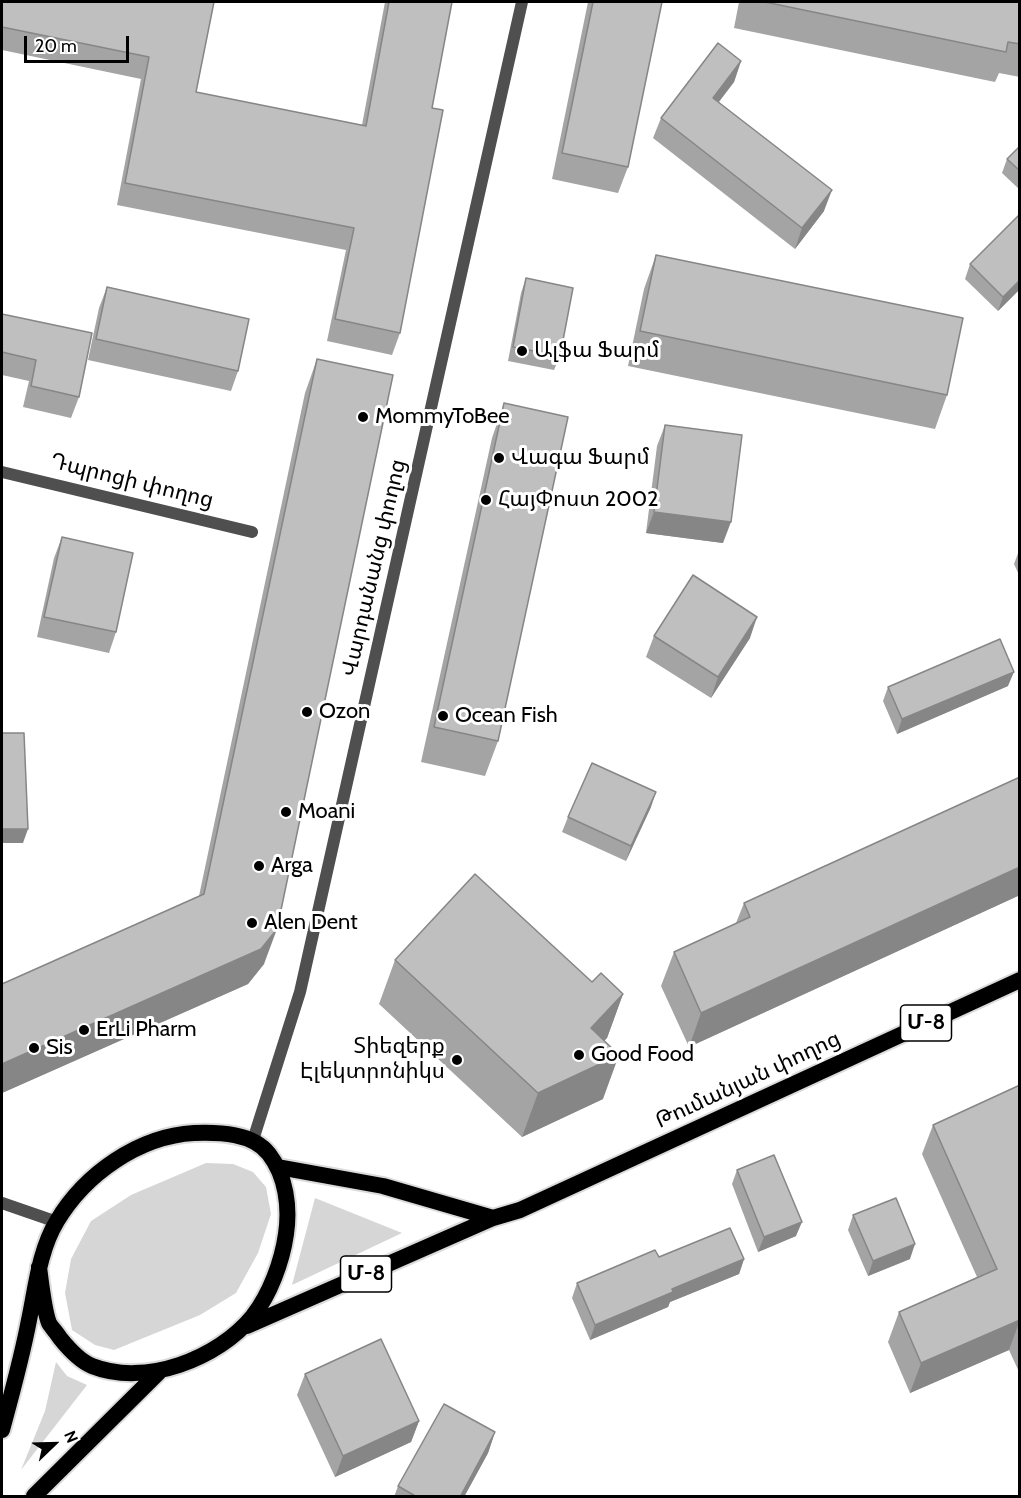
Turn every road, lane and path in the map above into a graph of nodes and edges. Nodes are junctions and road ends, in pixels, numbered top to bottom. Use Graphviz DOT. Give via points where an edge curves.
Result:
graph roads {
  1 [pos="522,2"];
  2 [pos="2,472"];
  3 [pos="252,532"];
  4 [pos="1020,980"];
  5 [pos="253,1140"];
  6 [pos="278,1167"];
  7 [pos="2,1203"];
  8 [pos="493,1218"];
  9 [pos="57,1222"];
  10 [pos="39,1267"];
  11 [pos="240,1329"];
  12 [pos="160,1370"];
  13 [pos="2,1430"];
  14 [pos="34,1497"];
  1 -- 5 [label="street, Վարդանանց փողոց" via="300,992"];
  2 -- 3 [label="street, Դպրոցի փողոց"];
  4 -- 8 [label="highway, Թումանյան փողոց / Մ-8" via="520,1210"];
  5 -- 6 [label="highway"];
  5 -- 9 [label="highway" via="192,1133 139,1146 116,1159 81,1191"];
  6 -- 8 [label="highway" via="383,1186"];
  6 -- 11 [label="highway" via="289,1219 280,1262 267,1293"];
  7 -- 9 [label="street"];
  8 -- 11 [label="highway, Մ-8"];
  9 -- 10 [label="highway"];
  10 -- 12 [label="highway" via="49,1323 68,1348 90,1365 116,1372"];
  10 -- 13 [label="highway"];
  11 -- 12 [label="highway" via="206,1355"];
  12 -- 14 [label="highway"];
}
